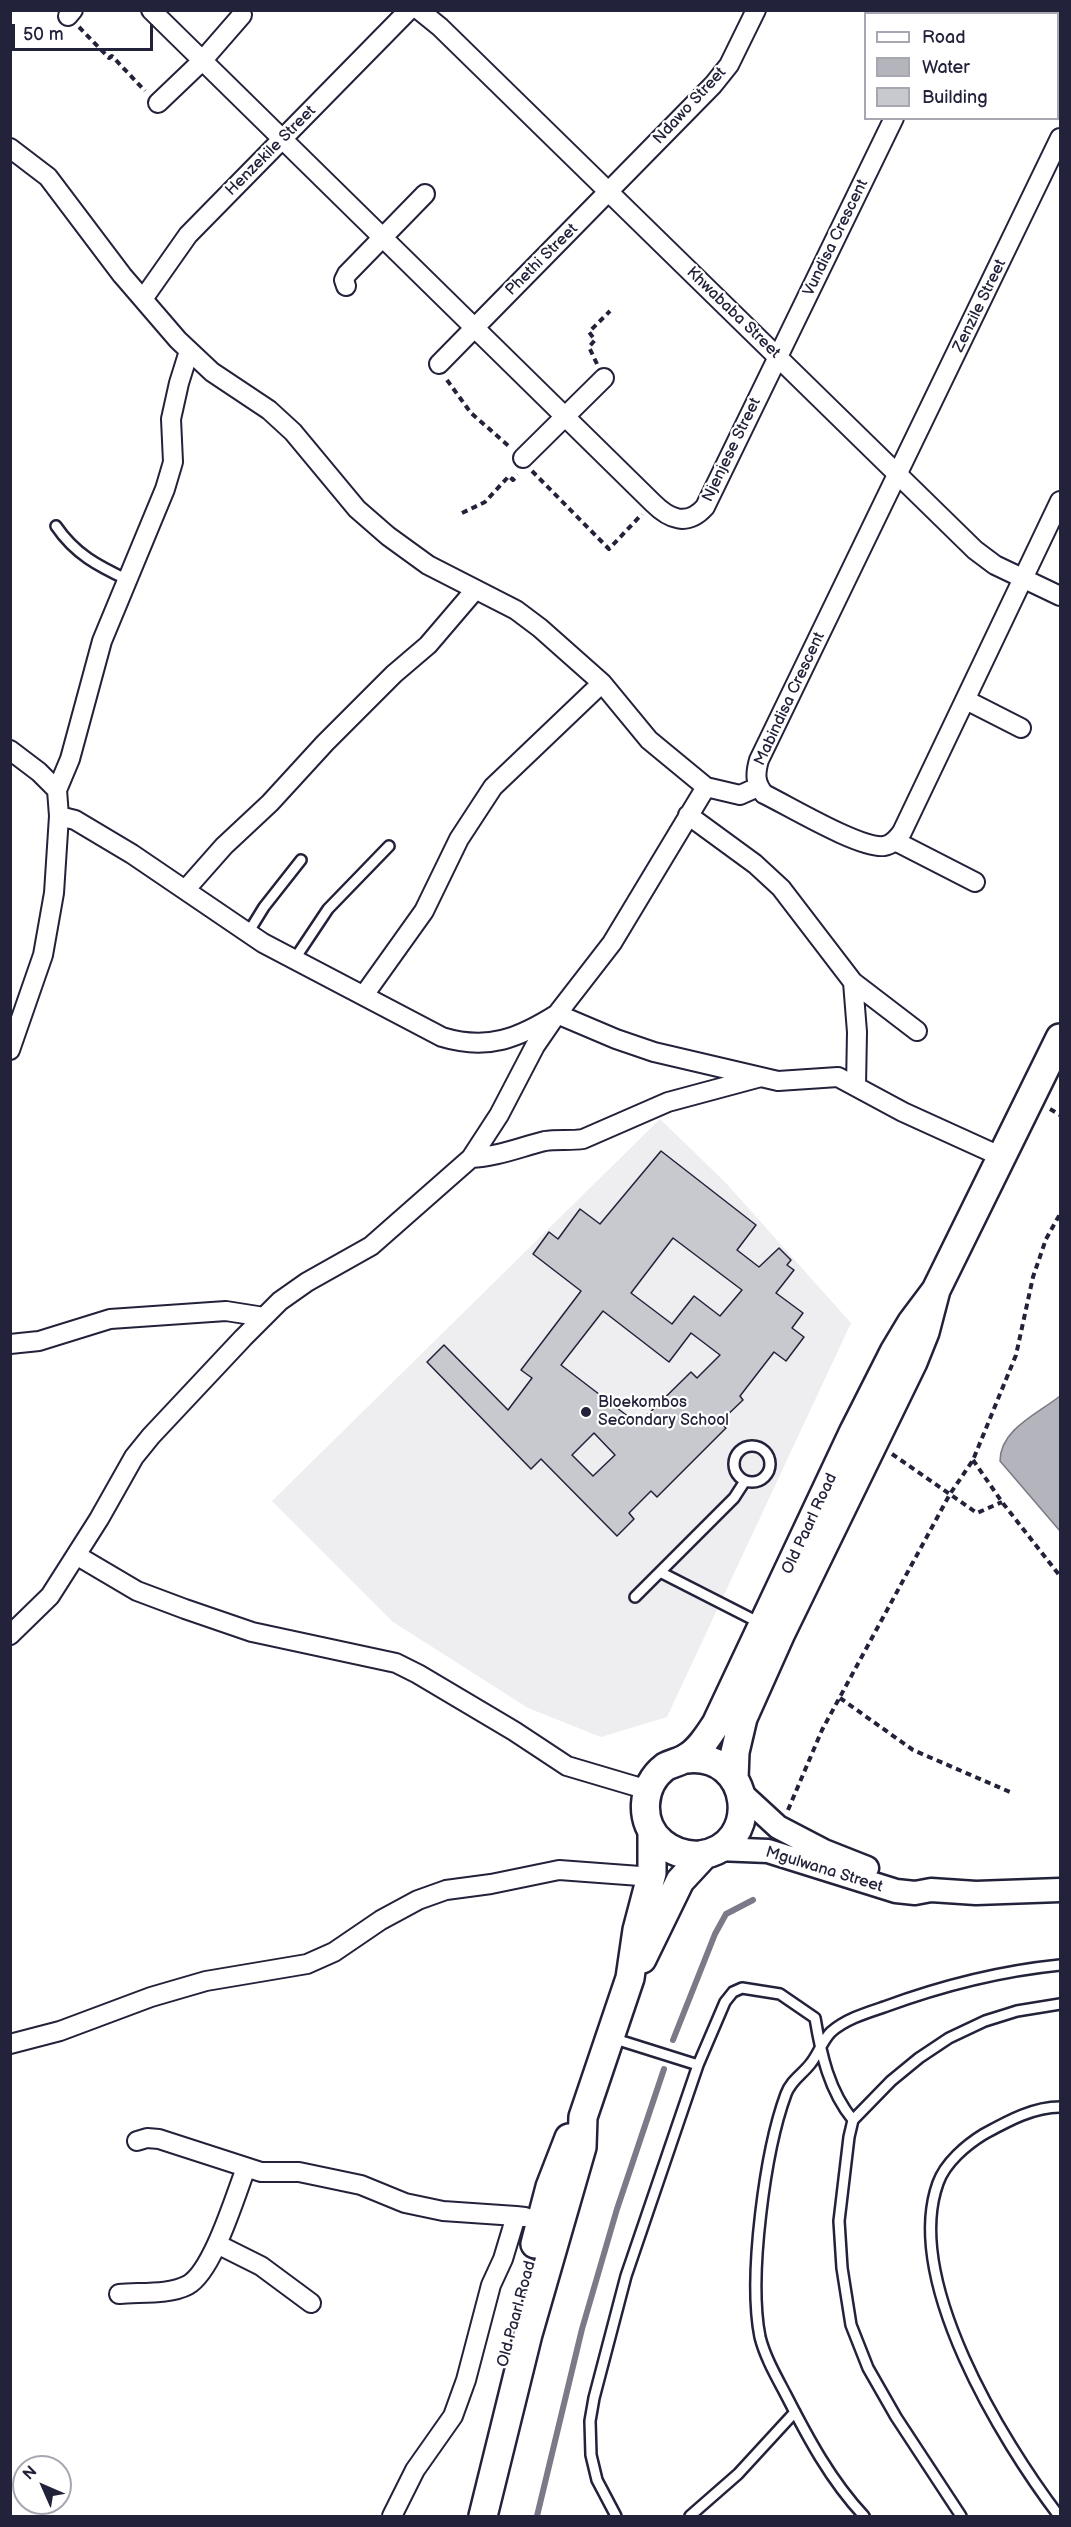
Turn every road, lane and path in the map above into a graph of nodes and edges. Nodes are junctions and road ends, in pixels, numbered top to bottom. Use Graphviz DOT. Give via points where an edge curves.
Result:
graph roads {
  1 [pos="151,10"];
  2 [pos="410,10"];
  3 [pos="419,10"];
  4 [pos="756,10"];
  5 [pos="70,13"];
  6 [pos="242,15"];
  7 [pos="202,61"];
  8 [pos="158,103"];
  9 [pos="893,120"];
  10 [pos="1060,138"];
  11 [pos="282,140"];
  12 [pos="10,148"];
  13 [pos="609,191"];
  14 [pos="425,194"];
  15 [pos="382,238"];
  16 [pos="346,286"];
  17 [pos="143,299"];
  18 [pos="610,311"];
  19 [pos="474,328"];
  20 [pos="189,351"];
  21 [pos="778,357"];
  22 [pos="439,364"];
  23 [pos="604,378"];
  24 [pos="565,417"];
  25 [pos="525,462"];
  26 [pos="899,474"];
  27 [pos="1060,501"];
  28 [pos="652,503"];
  29 [pos="462,513"];
  30 [pos="56,526"];
  31 [pos="1024,579"];
  32 [pos="128,580"];
  33 [pos="475,590"];
  34 [pos="1060,596"];
  35 [pos="602,683"];
  36 [pos="966,700"];
  37 [pos="1021,728"];
  38 [pos="10,750"];
  39 [pos="706,787"];
  40 [pos="758,787"];
  41 [pos="57,790"];
  42 [pos="688,815"];
  43 [pos="59,816"];
  44 [pos="895,841"];
  45 [pos="389,846"];
  46 [pos="301,860"];
  47 [pos="975,882"];
  48 [pos="186,889"];
  49 [pos="248,933"];
  50 [pos="294,960"];
  51 [pos="853,982"];
  52 [pos="364,996"];
  53 [pos="557,1014"];
  54 [pos="917,1032"];
  55 [pos="1060,1038"];
  56 [pos="10,1050"];
  57 [pos="761,1077"];
  58 [pos="856,1086"];
  59 [pos="1050,1109"];
  60 [pos="1060,1115"];
  61 [pos="1002,1157"];
  62 [pos="471,1158"];
  63 [pos="1060,1214"];
  64 [pos="264,1317"];
  65 [pos="10,1344"];
  66 [pos="885,1449"];
  67 [pos="973,1460"];
  68 [pos="745,1481"];
  69 [pos="950,1494"];
  70 [pos="1002,1502"];
  71 [pos="76,1555"];
  72 [pos="660,1572"];
  73 [pos="1060,1576"];
  74 [pos="635,1597"];
  75 [pos="772,1628"];
  76 [pos="10,1635"];
  77 [pos="840,1698"];
  78 [pos="686,1759"];
  79 [pos="738,1786"];
  80 [pos="648,1790"];
  81 [pos="1010,1792"];
  82 [pos="786,1813"];
  83 [pos="652,1832"];
  84 [pos="711,1852"];
  85 [pos="651,1879"];
  86 [pos="931,1890"];
  87 [pos="1060,1890"];
  88 [pos="1060,1965"];
  89 [pos="630,1977"];
  90 [pos="1060,2004"];
  91 [pos="610,2038"];
  92 [pos="10,2044"];
  93 [pos="819,2046"];
  94 [pos="698,2066"];
  95 [pos="1060,2108"];
  96 [pos="583,2117"];
  97 [pos="854,2120"];
  98 [pos="136,2142"];
  99 [pos="246,2168"];
  100 [pos="529,2217"];
  101 [pos="217,2244"];
  102 [pos="119,2294"];
  103 [pos="310,2303"];
  104 [pos="795,2412"];
  105 [pos="392,2517"];
  106 [pos="466,2517"];
  107 [pos="483,2517"];
  108 [pos="616,2517"];
  109 [pos="690,2517"];
  110 [pos="864,2517"];
  111 [pos="961,2517"];
  112 [pos="1059,2517"];
  1 -- 7 [label="street, Njenjese Street"];
  2 -- 11 [label="street, Henzekile Street"];
  3 -- 13 [label="street, Khwababa Street"];
  4 -- 13 [label="street, Ndawo Street" via="729,65 713,86"];
  5 -- 8 [label="path"];
  6 -- 7 [label="street"];
  7 -- 8 [label="street"];
  7 -- 11 [label="street, Njenjese Street"];
  9 -- 21 [label="street, Vundisa Crescent"];
  10 -- 26 [label="street, Zenzile Street"];
  11 -- 15 [label="street, Njenjese Street"];
  11 -- 17 [label="street, Henzekile Street" via="188,235"];
  12 -- 17 [label="street" via="48,177"];
  13 -- 19 [label="street, Phethi Street"];
  13 -- 21 [label="street, Khwababa Street"];
  14 -- 15 [label="street"];
  15 -- 16 [label="street" via="347,274"];
  15 -- 19 [label="street, Njenjese Street"];
  17 -- 20 [label="street"];
  18 -- 23 [label="path" via="589,332 595,340 589,347"];
  19 -- 22 [label="street"];
  19 -- 24 [label="street, Njenjese Street"];
  20 -- 32 [label="street" via="171,419 173,462"];
  20 -- 33 [label="street" via="293,432 357,509 387,536 428,565"];
  21 -- 26 [label="street, Khwababa Street"];
  21 -- 28 [label="street, Njenjese Street" via="705,507 692,518 677,519"];
  22 -- 25 [label="path" via="449,385 471,412"];
  23 -- 24 [label="street"];
  24 -- 25 [label="street"];
  24 -- 28 [label="street, Njenjese Street"];
  25 -- 28 [label="path" via="609,549"];
  25 -- 29 [label="path" via="513,480 509,476 485,502"];
  26 -- 31 [label="street, Khwababa Street" via="975,550"];
  26 -- 40 [label="street, Mabindisa Crescent" via="759,760"];
  27 -- 31 [label="street"];
  30 -- 32 [label="lane" via="78,553"];
  31 -- 34 [label="street, Khwababa Street"];
  31 -- 36 [label="street"];
  32 -- 41 [label="street" via="102,641 70,759"];
  33 -- 35 [label="street" via="516,610"];
  33 -- 48 [label="street" via="428,645 325,743"];
  35 -- 39 [label="street" via="649,740"];
  35 -- 52 [label="street" via="493,787 459,839 424,911"];
  36 -- 37 [label="street"];
  36 -- 44 [label="street"];
  38 -- 41 [label="street"];
  39 -- 40 [label="street" via="740,795"];
  39 -- 42 [label="street"];
  40 -- 44 [label="street, Mabindisa Crescent" via="764,794 865,843 887,846"];
  41 -- 43 [label="street"];
  42 -- 51 [label="street" via="781,888"];
  42 -- 53 [label="street" via="612,943"];
  43 -- 48 [label="street" via="75,820"];
  43 -- 56 [label="street" via="54,893 43,955"];
  44 -- 47 [label="street"];
  45 -- 50 [label="lane" via="328,909"];
  46 -- 49 [label="lane"];
  48 -- 49 [label="street"];
  49 -- 50 [label="street"];
  50 -- 52 [label="street"];
  51 -- 54 [label="street"];
  51 -- 58 [label="street"];
  52 -- 53 [label="street" via="461,1043 488,1044 513,1037"];
  53 -- 57 [label="street" via="654,1052"];
  53 -- 62 [label="street"];
  55 -- 61 [label="main road, Old Paarl Road"];
  57 -- 58 [label="street" via="778,1081 838,1077"];
  57 -- 62 [label="street" via="668,1102 583,1139 547,1141"];
  58 -- 61 [label="street"];
  59 -- 60 [label="path"];
  61 -- 75 [label="main road, Old Paarl Road" via="936,1290 913,1362"];
  62 -- 64 [label="street" via="371,1246 307,1282"];
  63 -- 67 [label="path" via="1046,1239 1033,1277 1016,1355"];
  64 -- 65 [label="street" via="226,1311 110,1319 39,1341"];
  64 -- 71 [label="street" via="134,1457"];
  66 -- 69 [label="path"];
  67 -- 69 [label="path"];
  67 -- 70 [label="path"];
  68 -- 68 [label="lane" via="735,1472 735,1457 745,1447 759,1447 769,1456 769,1471 760,1481"];
  68 -- 72 [label="lane" via="734,1498"];
  69 -- 70 [label="path" via="977,1513"];
  69 -- 77 [label="path"];
  70 -- 73 [label="path"];
  71 -- 76 [label="street" via="50,1596"];
  71 -- 80 [label="street" via="137,1590 252,1632 396,1663 567,1766"];
  72 -- 74 [label="lane"];
  72 -- 75 [label="lane"];
  75 -- 78 [label="main road, Old Paarl Road" via="708,1736"];
  75 -- 79 [label="main road, Old Paarl Road" via="735,1752"];
  77 -- 81 [label="path" via="913,1750"];
  77 -- 82 [label="path"];
  78 -- 79 [label="main road" via="713,1762 725,1769"];
  78 -- 80 [label="main road, Old Paarl Road" via="666,1767"];
  79 -- 84 [label="main road, Old Paarl Road" via="741,1821 732,1837"];
  79 -- 86 [label="street, Mgulwana Street" via="767,1818 796,1836 851,1862"];
  80 -- 83 [label="main road, Old Paarl Road" via="646,1811"];
  83 -- 84 [label="main road" via="675,1852"];
  83 -- 85 [label="main road, Old Paarl Road"];
  84 -- 86 [label="street, Mgulwana Street" via="768,1851 875,1886 915,1893"];
  84 -- 89 [label="main road, Old Paarl Road" via="680,1881"];
  85 -- 89 [label="main road, Old Paarl Road"];
  85 -- 92 [label="street" via="559,1870 447,1890 418,1900 334,1952 307,1964 206,1981"];
  86 -- 87 [label="street, Mgulwana Street"];
  88 -- 93 [label="lane" via="1018,1969 924,1993 845,2022"];
  89 -- 91 [label="main road, Old Paarl Road"];
  90 -- 97 [label="lane" via="1017,2011 950,2038 898,2075"];
  91 -- 94 [label="lane"];
  91 -- 96 [label="main road, Old Paarl Road"];
  93 -- 94 [label="lane" via="815,2018 802,2007 780,1994 742,1988 725,2002"];
  93 -- 97 [label="lane" via="840,2105"];
  93 -- 104 [label="lane" via="811,2063 786,2092 763,2202 757,2269 760,2337"];
  94 -- 108 [label="lane" via="626,2276 594,2398 591,2455 597,2480"];
  95 -- 112 [label="lane" via="1045,2107 1007,2121 977,2138 955,2157 938,2182 930,2218 931,2254 942,2299 971,2374 1002,2431"];
  96 -- 100 [label="main road, Old Paarl Road"];
  96 -- 107 [label="main road, Old Paarl Road" via="580,2155 528,2334"];
  97 -- 111 [label="lane" via="839,2221 851,2325 868,2368 896,2417"];
  98 -- 99 [label="street" via="159,2139"];
  99 -- 100 [label="street" via="331,2177 405,2203 443,2211"];
  99 -- 101 [label="street"];
  100 -- 105 [label="street" via="491,2285 453,2416 416,2470"];
  100 -- 106 [label="main road, Old Paarl Road"];
  101 -- 102 [label="street" via="200,2276 188,2285 173,2290"];
  101 -- 103 [label="street" via="261,2266"];
  104 -- 109 [label="lane" via="738,2474"];
  104 -- 110 [label="lane" via="836,2483"];
}
